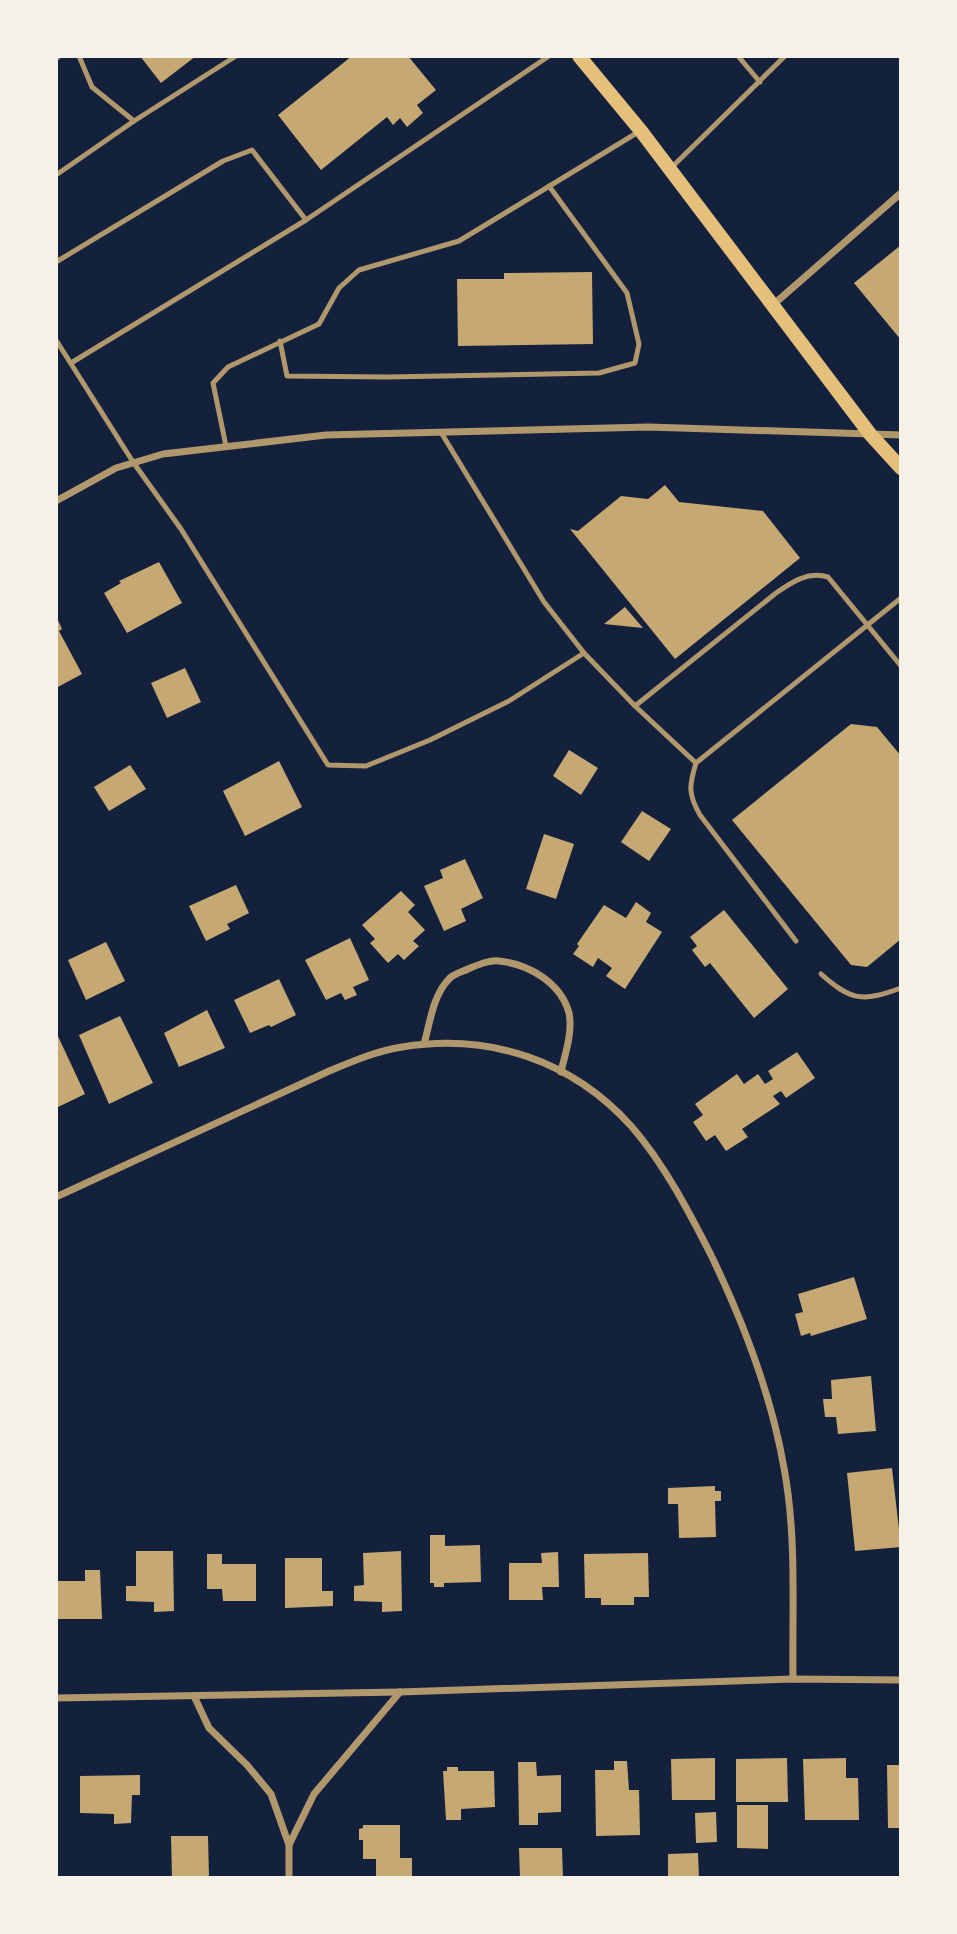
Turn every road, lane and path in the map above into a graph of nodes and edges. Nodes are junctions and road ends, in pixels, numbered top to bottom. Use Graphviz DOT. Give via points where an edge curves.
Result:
graph roads {
  1 [pos="79,56"];
  2 [pos="236,56"];
  3 [pos="549,56"];
  4 [pos="738,56"];
  5 [pos="785,56"];
  6 [pos="582,57"];
  7 [pos="760,82"];
  8 [pos="134,121"];
  9 [pos="641,131"];
  10 [pos="670,169"];
  11 [pos="56,175"];
  12 [pos="549,186"];
  13 [pos="901,193"];
  14 [pos="306,220"];
  15 [pos="56,262"];
  16 [pos="774,304"];
  17 [pos="56,340"];
  18 [pos="280,341"];
  19 [pos="71,363"];
  20 [pos="442,434"];
  21 [pos="870,434"];
  22 [pos="901,435"];
  23 [pos="226,446"];
  24 [pos="132,462"];
  25 [pos="901,468"];
  26 [pos="56,502"];
  27 [pos="901,598"];
  28 [pos="867,625"];
  29 [pos="584,653"];
  30 [pos="901,666"];
  31 [pos="635,706"];
  32 [pos="696,762"];
  33 [pos="796,941"];
  34 [pos="821,974"];
  35 [pos="901,988"];
  36 [pos="424,1045"];
  37 [pos="561,1072"];
  38 [pos="56,1197"];
  39 [pos="793,1679"];
  40 [pos="901,1680"];
  41 [pos="400,1692"];
  42 [pos="194,1696"];
  43 [pos="56,1698"];
  44 [pos="289,1845"];
  45 [pos="289,1878"];
  1 -- 8 [label="lane" via="92,88"];
  2 -- 8 [label="lane"];
  3 -- 14 [label="lane"];
  4 -- 7 [label="lane"];
  5 -- 7 [label="lane"];
  6 -- 9 [label="main road"];
  7 -- 10 [label="lane"];
  8 -- 11 [label="lane"];
  9 -- 10 [label="main road"];
  9 -- 12 [label="lane"];
  10 -- 16 [label="main road"];
  12 -- 18 [label="lane" via="459,241 359,271 339,288 319,324"];
  12 -- 18 [label="lane" via="626,293 639,344 635,363 599,373 287,376"];
  13 -- 16 [label="street"];
  14 -- 15 [label="lane" via="252,150 223,161"];
  14 -- 19 [label="lane"];
  16 -- 21 [label="main road"];
  17 -- 19 [label="lane"];
  18 -- 23 [label="lane" via="228,367 213,383"];
  19 -- 24 [label="lane"];
  20 -- 21 [label="street" via="649,427"];
  20 -- 23 [label="street" via="326,435"];
  20 -- 29 [label="lane" via="544,602"];
  21 -- 22 [label="street"];
  21 -- 25 [label="main road"];
  23 -- 24 [label="street"];
  24 -- 26 [label="street"];
  24 -- 29 [label="lane" via="181,529 328,765 366,766 430,740 509,701"];
  27 -- 28 [label="lane"];
  28 -- 30 [label="lane"];
  28 -- 31 [label="lane" via="828,577 810,575 776,593"];
  28 -- 32 [label="lane"];
  29 -- 31 [label="lane"];
  31 -- 32 [label="lane"];
  32 -- 33 [label="lane" via="691,798 700,815"];
  34 -- 35 [label="lane" via="838,989 863,999"];
  36 -- 37 [label="street" via="476,1043 513,1051"];
  36 -- 37 [label="street" via="437,997 450,978 497,960 540,975 562,999 570,1027"];
  36 -- 38 [label="street" via="363,1057"];
  37 -- 39 [label="street" via="606,1102 655,1158 699,1231 753,1354 784,1467 790,1516"];
  39 -- 40 [label="street"];
  39 -- 41 [label="street"];
  41 -- 42 [label="street"];
  41 -- 44 [label="street" via="314,1794"];
  42 -- 43 [label="street"];
  42 -- 44 [label="street" via="209,1728 271,1794"];
  44 -- 45 [label="street"];
}
